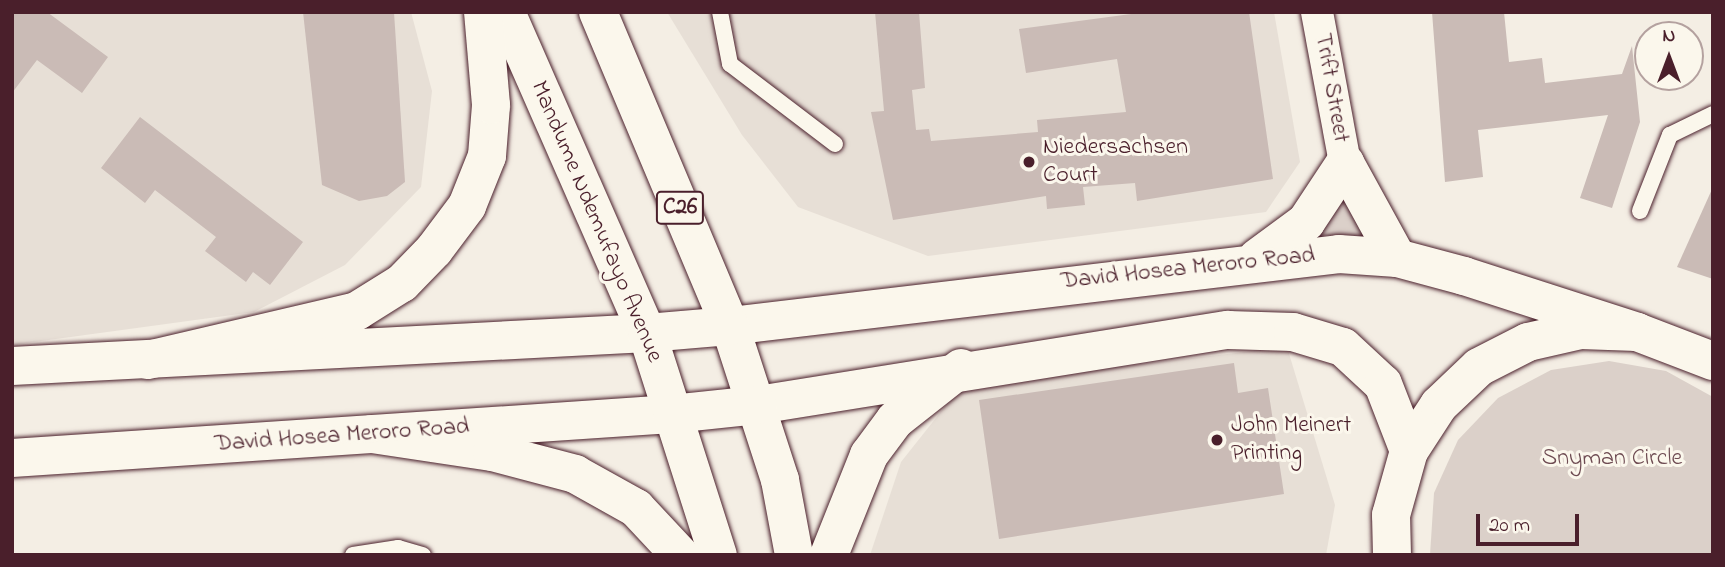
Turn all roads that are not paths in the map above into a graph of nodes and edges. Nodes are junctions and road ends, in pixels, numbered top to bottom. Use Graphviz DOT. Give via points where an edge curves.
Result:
graph roads {
  1 [pos="483,12"];
  2 [pos="506,12"];
  3 [pos="598,12"];
  4 [pos="720,12"];
  5 [pos="1317,12"];
  6 [pos="1713,114"];
  7 [pos="835,144"];
  8 [pos="1345,163"];
  9 [pos="1640,211"];
  10 [pos="1397,258"];
  11 [pos="1255,259"];
  12 [pos="730,326"];
  13 [pos="1637,332"];
  14 [pos="647,333"];
  15 [pos="1702,353"];
  16 [pos="148,360"];
  17 [pos="12,366"];
  18 [pos="961,368"];
  19 [pos="758,405"];
  20 [pos="672,414"];
  21 [pos="372,434"];
  22 [pos="1409,450"];
  23 [pos="12,458"];
  24 [pos="1391,515"];
  25 [pos="353,555"];
  26 [pos="423,555"];
  27 [pos="680,555"];
  28 [pos="718,555"];
  29 [pos="794,555"];
  30 [pos="829,555"];
  31 [pos="1380,555"];
  32 [pos="1392,555"];
  1 -- 16 [label="main road" via="491,106 487,156 467,206 426,258 357,311"];
  2 -- 14 [label="main road, Mandume Ndemufayo Avenue"];
  3 -- 12 [label="main road, C26"];
  4 -- 7 [label="lane" via="730,64"];
  5 -- 8 [label="street, Trift Street"];
  6 -- 9 [label="lane" via="1670,135"];
  8 -- 10 [label="main road"];
  8 -- 11 [label="main road" via="1306,222"];
  10 -- 11 [label="main road, David Hosea Meroro Road"];
  10 -- 13 [label="main road, David Hosea Meroro Road"];
  11 -- 12 [label="main road, David Hosea Meroro Road"];
  12 -- 14 [label="main road, David Hosea Meroro Road"];
  12 -- 19 [label="main road, C26"];
  13 -- 15 [label="main road"];
  13 -- 22 [label="main road" via="1581,330 1528,342 1479,367 1439,405"];
  14 -- 16 [label="main road"];
  14 -- 20 [label="main road, Mandume Ndemufayo Avenue"];
  16 -- 17 [label="main road"];
  18 -- 19 [label="main road"];
  18 -- 22 [label="main road" via="1228,330 1293,332 1343,347 1383,384"];
  18 -- 30 [label="main road" via="895,420 869,454"];
  19 -- 20 [label="main road, David Hosea Meroro Road"];
  19 -- 29 [label="main road, C26"];
  20 -- 21 [label="main road, David Hosea Meroro Road"];
  20 -- 28 [label="main road, Mandume Ndemufayo Avenue"];
  21 -- 23 [label="main road, David Hosea Meroro Road"];
  21 -- 27 [label="main road" via="492,452 575,474 636,508"];
  22 -- 24 [label="main road"];
  24 -- 31 [label="street"];
  24 -- 32 [label="main road"];
  25 -- 26 [label="lane" via="398,548"];
}
